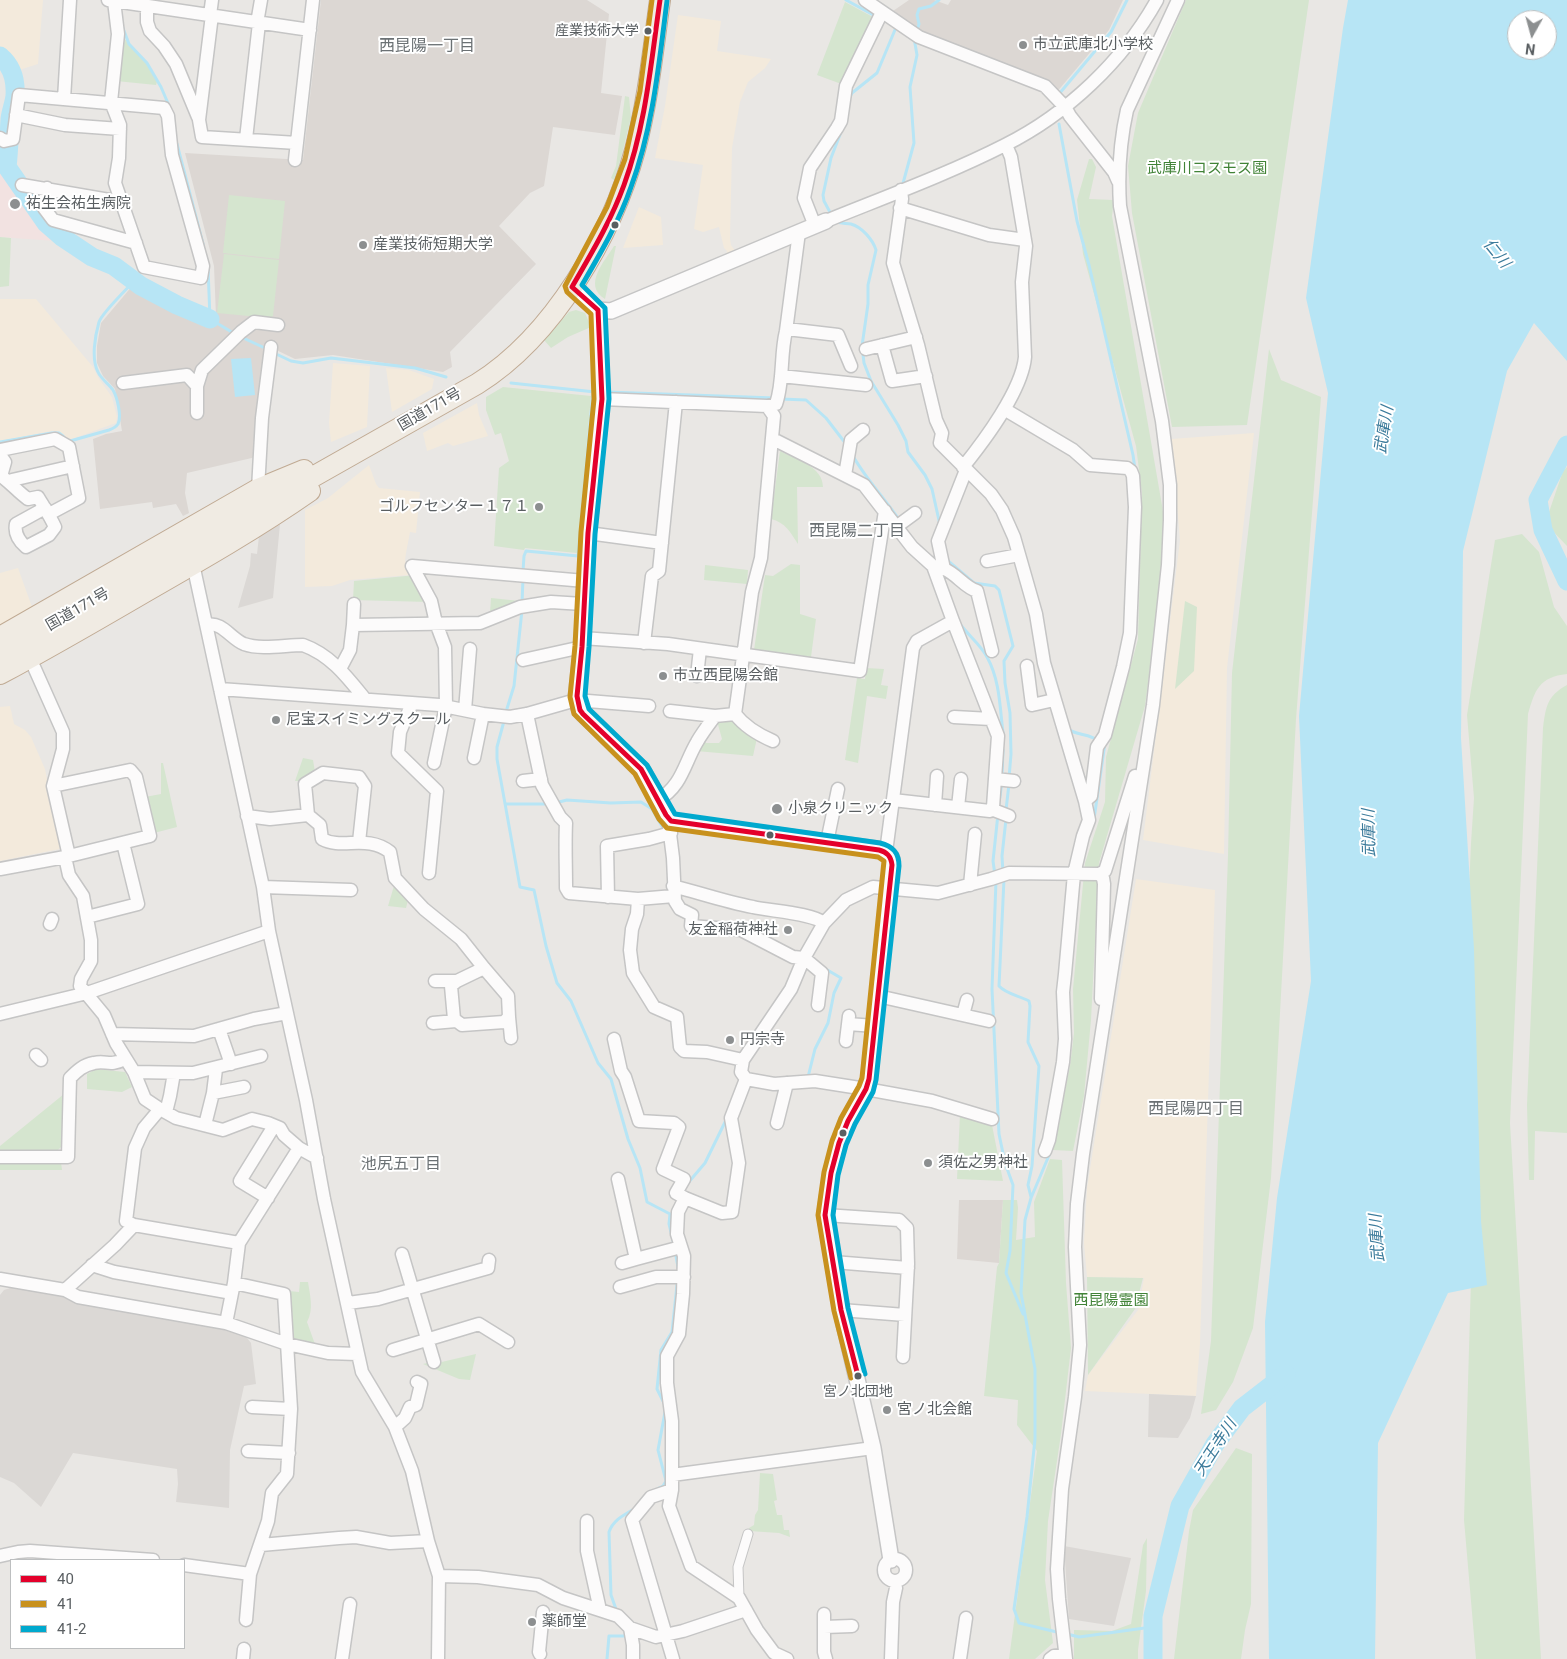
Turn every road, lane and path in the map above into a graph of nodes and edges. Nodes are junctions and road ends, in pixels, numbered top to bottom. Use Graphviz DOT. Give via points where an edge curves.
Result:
graph roads {
  1 [pos="70,0"];
  2 [pos="212,0"];
  3 [pos="261,0"];
  4 [pos="313,0"];
  5 [pos="660,0"];
  6 [pos="865,0"];
  7 [pos="1157,0"];
  8 [pos="1178,0"];
  9 [pos="117,2"];
  10 [pos="164,4"];
  11 [pos="147,6"];
  12 [pos="211,15"];
  13 [pos="879,15"];
  14 [pos="258,23"];
  15 [pos="310,30"];
  16 [pos="64,99"];
  17 [pos="111,102"];
  18 [pos="1064,107"];
  19 [pos="16,115"];
  20 [pos="199,120"];
  21 [pos="120,129"];
  22 [pos="6,139"];
  23 [pos="246,139"];
  24 [pos="297,143"];
  25 [pos="1006,145"];
  26 [pos="296,160"];
  27 [pos="1118,181"];
  28 [pos="22,185"];
  29 [pos="47,188"];
  30 [pos="901,196"];
  31 [pos="121,199"];
  32 [pos="827,221"];
  33 [pos="799,232"];
  34 [pos="1025,240"];
  35 [pos="136,243"];
  36 [pos="572,287"];
  37 [pos="598,310"];
  38 [pos="278,325"];
  39 [pos="787,329"];
  40 [pos="913,338"];
  41 [pos="882,345"];
  42 [pos="866,349"];
  43 [pos="271,351"];
  44 [pos="851,366"];
  45 [pos="781,376"];
  46 [pos="922,377"];
  47 [pos="123,383"];
  48 [pos="866,385"];
  49 [pos="196,386"];
  50 [pos="602,399"];
  51 [pos="774,401"];
  52 [pos="676,402"];
  53 [pos="1004,409"];
  54 [pos="197,412"];
  55 [pos="863,430"];
  56 [pos="773,439"];
  57 [pos="377,440"];
  58 [pos="0,450"];
  59 [pos="0,455"];
  60 [pos="73,466"];
  61 [pos="965,466"];
  62 [pos="845,471"];
  63 [pos="10,482"];
  64 [pos="258,489"];
  65 [pos="884,511"];
  66 [pos="588,533"];
  67 [pos="662,543"];
  68 [pos="1019,555"];
  69 [pos="987,560"];
  70 [pos="937,563"];
  71 [pos="193,564"];
  72 [pos="585,581"];
  73 [pos="354,604"];
  74 [pos="584,604"];
  75 [pos="953,621"];
  76 [pos="436,623"];
  77 [pos="207,625"];
  78 [pos="354,626"];
  79 [pos="0,637"];
  80 [pos="582,642"];
  81 [pos="644,643"];
  82 [pos="470,649"];
  83 [pos="700,649"];
  84 [pos="992,652"];
  85 [pos="0,654"];
  86 [pos="744,654"];
  87 [pos="30,658"];
  88 [pos="523,660"];
  89 [pos="1027,666"];
  90 [pos="340,669"];
  91 [pos="0,674"];
  92 [pos="697,676"];
  93 [pos="220,689"];
  94 [pos="365,699"];
  95 [pos="576,700"];
  96 [pos="1054,700"];
  97 [pos="412,703"];
  98 [pos="446,706"];
  99 [pos="649,706"];
  100 [pos="465,710"];
  101 [pos="670,711"];
  102 [pos="483,714"];
  103 [pos="527,714"];
  104 [pos="735,714"];
  105 [pos="715,716"];
  106 [pos="954,717"];
  107 [pos="991,719"];
  108 [pos="774,741"];
  109 [pos="1146,748"];
  110 [pos="474,758"];
  111 [pos="434,763"];
  112 [pos="937,776"];
  113 [pos="541,779"];
  114 [pos="961,779"];
  115 [pos="997,779"];
  116 [pos="523,781"];
  117 [pos="1014,781"];
  118 [pos="53,786"];
  119 [pos="838,789"];
  120 [pos="1088,798"];
  121 [pos="658,800"];
  122 [pos="893,800"];
  123 [pos="935,805"];
  124 [pos="958,807"];
  125 [pos="991,809"];
  126 [pos="308,814"];
  127 [pos="247,816"];
  128 [pos="1009,816"];
  129 [pos="670,825"];
  130 [pos="975,834"];
  131 [pos="359,842"];
  132 [pos="827,842"];
  133 [pos="123,843"];
  134 [pos="886,852"];
  135 [pos="67,856"];
  136 [pos="0,869"];
  137 [pos="429,873"];
  138 [pos="1084,874"];
  139 [pos="970,885"];
  140 [pos="263,887"];
  141 [pos="345,887"];
  142 [pos="890,888"];
  143 [pos="674,891"];
  144 [pos="608,897"];
  145 [pos="638,899"];
  146 [pos="87,917"];
  147 [pos="824,923"];
  148 [pos="269,932"];
  149 [pos="804,958"];
  150 [pos="484,968"];
  151 [pos="435,981"];
  152 [pos="457,981"];
  153 [pos="86,993"];
  154 [pos="878,996"];
  155 [pos="967,1000"];
  156 [pos="818,1005"];
  157 [pos="287,1013"];
  158 [pos="0,1014"];
  159 [pos="963,1015"];
  160 [pos="510,1017"];
  161 [pos="990,1021"];
  162 [pos="433,1023"];
  163 [pos="1103,1023"];
  164 [pos="875,1026"];
  165 [pos="464,1028"];
  166 [pos="219,1029"];
  167 [pos="112,1034"];
  168 [pos="511,1038"];
  169 [pos="614,1039"];
  170 [pos="846,1042"];
  171 [pos="261,1056"];
  172 [pos="125,1060"];
  173 [pos="743,1060"];
  174 [pos="231,1064"];
  175 [pos="216,1069"];
  176 [pos="134,1072"];
  177 [pos="174,1073"];
  178 [pos="746,1079"];
  179 [pos="787,1083"];
  180 [pos="244,1088"];
  181 [pos="866,1089"];
  182 [pos="213,1093"];
  183 [pos="163,1111"];
  184 [pos="992,1119"];
  185 [pos="777,1123"];
  186 [pos="205,1125"];
  187 [pos="274,1126"];
  188 [pos="300,1148"];
  189 [pos="1045,1151"];
  190 [pos="0,1157"];
  191 [pos="317,1158"];
  192 [pos="618,1179"];
  193 [pos="268,1198"];
  194 [pos="685,1198"];
  195 [pos="825,1214"];
  196 [pos="134,1225"];
  197 [pos="239,1243"];
  198 [pos="681,1247"];
  199 [pos="402,1254"];
  200 [pos="636,1259"];
  201 [pos="490,1260"];
  202 [pos="833,1262"];
  203 [pos="622,1263"];
  204 [pos="92,1265"];
  205 [pos="908,1268"];
  206 [pos="679,1277"];
  207 [pos="0,1278"];
  208 [pos="620,1287"];
  209 [pos="233,1288"];
  210 [pos="412,1289"];
  211 [pos="65,1290"];
  212 [pos="348,1303"];
  213 [pos="841,1310"];
  214 [pos="905,1315"];
  215 [pos="226,1324"];
  216 [pos="427,1340"];
  217 [pos="503,1342"];
  218 [pos="287,1344"];
  219 [pos="393,1350"];
  220 [pos="357,1354"];
  221 [pos="903,1357"];
  222 [pos="434,1362"];
  223 [pos="417,1382"];
  224 [pos="252,1407"];
  225 [pos="291,1409"];
  226 [pos="395,1427"];
  227 [pos="873,1448"];
  228 [pos="248,1450"];
  229 [pos="289,1453"];
  230 [pos="672,1475"];
  231 [pos="672,1490"];
  232 [pos="588,1527"];
  233 [pos="748,1534"];
  234 [pos="428,1541"];
  235 [pos="261,1544"];
  236 [pos="0,1556"];
  237 [pos="139,1559"];
  238 [pos="890,1560"];
  239 [pos="185,1565"];
  240 [pos="250,1574"];
  241 [pos="439,1576"];
  242 [pos="896,1588"];
  243 [pos="739,1598"];
  244 [pos="350,1604"];
  245 [pos="600,1610"];
  246 [pos="746,1610"];
  247 [pos="543,1612"];
  248 [pos="966,1618"];
  249 [pos="246,1620"];
  250 [pos="852,1626"];
  251 [pos="630,1628"];
  252 [pos="666,1634"];
  253 [pos="540,1654"];
  254 [pos="1066,1657"];
  255 [pos="342,1659"];
  256 [pos="438,1659"];
  257 [pos="633,1659"];
  258 [pos="673,1659"];
  259 [pos="787,1659"];
  260 [pos="826,1659"];
  261 [pos="891,1659"];
  262 [pos="960,1659"];
  263 [pos="1050,1659"];
  1 -- 16 [label="street"];
  2 -- 12 [label="street"];
  3 -- 14 [label="street"];
  4 -- 15 [label="street"];
  5 -- 36 [label="highway, 国道171号" via="639,133 626,180 605,231"];
  6 -- 13 [label="street"];
  7 -- 18 [label="street" via="1128,43 1099,76"];
  8 -- 27 [label="street" via="1127,110"];
  9 -- 11 [label="street"];
  9 -- 17 [label="street" via="118,34"];
  10 -- 11 [label="street"];
  10 -- 12 [label="street"];
  11 -- 20 [label="street" via="150,31 176,64"];
  12 -- 14 [label="street"];
  12 -- 20 [label="street"];
  13 -- 18 [label="street" via="916,35 1045,86"];
  13 -- 32 [label="street" via="846,86 841,121 810,168 804,198"];
  14 -- 15 [label="street"];
  14 -- 23 [label="street"];
  15 -- 24 [label="street"];
  16 -- 17 [label="street"];
  16 -- 19 [label="street" via="19,95"];
  17 -- 21 [label="street"];
  17 -- 35 [label="street" via="164,108 168,116 172,155 203,266 201,278 144,267"];
  18 -- 25 [label="street"];
  18 -- 27 [label="street"];
  19 -- 21 [label="street" via="65,125"];
  19 -- 22 [label="street" via="13,139"];
  20 -- 23 [label="street" via="202,137"];
  21 -- 31 [label="street" via="115,183"];
  23 -- 24 [label="street"];
  24 -- 26 [label="street"];
  25 -- 30 [label="street"];
  25 -- 34 [label="street" via="1011,156"];
  27 -- 109 [label="street" via="1120,206 1162,421 1170,486 1168,565"];
  28 -- 29 [label="street"];
  29 -- 31 [label="street" via="115,201"];
  29 -- 35 [label="street" via="44,208 53,220"];
  30 -- 32 [label="street"];
  30 -- 34 [label="street" via="990,234"];
  30 -- 40 [label="street" via="893,263"];
  31 -- 35 [label="street"];
  32 -- 33 [label="street"];
  33 -- 37 [label="street" via="611,311"];
  33 -- 39 [label="street"];
  34 -- 53 [label="street" via="1022,282 1024,369"];
  36 -- 37 [label="street"];
  36 -- 57 [label="highway, 国道171号" via="537,331 492,373"];
  37 -- 50 [label="street"];
  38 -- 49 [label="street" via="254,322 202,370"];
  39 -- 44 [label="street" via="838,335"];
  39 -- 45 [label="street"];
  40 -- 41 [label="street"];
  40 -- 46 [label="street"];
  41 -- 42 [label="street"];
  41 -- 46 [label="street" via="892,381"];
  43 -- 64 [label="street" via="262,418"];
  45 -- 48 [label="street"];
  45 -- 51 [label="street"];
  46 -- 61 [label="street" via="942,433 941,439"];
  47 -- 49 [label="street" via="187,375"];
  49 -- 54 [label="street"];
  50 -- 52 [label="street"];
  50 -- 66 [label="street"];
  51 -- 52 [label="street"];
  51 -- 56 [label="street"];
  52 -- 67 [label="street"];
  53 -- 61 [label="street"];
  53 -- 120 [label="street" via="1073,450 1090,465 1128,468 1131,471 1135,507 1130,633 1124,668 1099,743"];
  55 -- 62 [label="street" via="851,440"];
  56 -- 62 [label="street"];
  56 -- 86 [label="street" via="761,558 752,592"];
  57 -- 64 [label="highway"];
  57 -- 71 [label="highway" via="338,472 274,516"];
  57 -- 85 [label="highway, 国道171号"];
  58 -- 60 [label="street" via="55,439 69,447"];
  59 -- 63 [label="street" via="5,462 1,476"];
  60 -- 63 [label="street"];
  60 -- 63 [label="street" via="79,498 47,511 38,497 28,499"];
  61 -- 68 [label="street" via="1002,510"];
  61 -- 70 [label="street" via="941,534"];
  62 -- 65 [label="street" via="864,484"];
  64 -- 79 [label="highway"];
  65 -- 70 [label="street" via="905,521 912,547"];
  65 -- 86 [label="street" via="860,671"];
  66 -- 67 [label="street"];
  66 -- 72 [label="street"];
  67 -- 81 [label="street" via="660,571 652,576"];
  68 -- 69 [label="street"];
  68 -- 96 [label="street" via="1036,614"];
  70 -- 75 [label="street"];
  70 -- 84 [label="street" via="977,592"];
  71 -- 77 [label="street"];
  71 -- 87 [label="highway"];
  72 -- 74 [label="street"];
  72 -- 76 [label="street" via="412,566 431,601"];
  73 -- 78 [label="street"];
  74 -- 76 [label="street" via="551,602 520,607 480,623"];
  74 -- 80 [label="street"];
  75 -- 107 [label="street"];
  75 -- 122 [label="street" via="917,641 913,648"];
  76 -- 78 [label="street"];
  76 -- 98 [label="street" via="445,647"];
  77 -- 90 [label="street" via="219,626 243,644 303,645"];
  77 -- 93 [label="street"];
  78 -- 90 [label="street" via="350,650"];
  80 -- 81 [label="street"];
  80 -- 88 [label="street"];
  80 -- 95 [label="street"];
  81 -- 83 [label="street"];
  82 -- 100 [label="street"];
  83 -- 86 [label="street"];
  83 -- 92 [label="street"];
  86 -- 104 [label="street"];
  87 -- 91 [label="highway"];
  87 -- 118 [label="street" via="63,732 63,749"];
  89 -- 96 [label="street" via="1032,705"];
  90 -- 94 [label="street"];
  93 -- 94 [label="street"];
  93 -- 127 [label="street"];
  94 -- 97 [label="street"];
  95 -- 99 [label="street" via="633,708"];
  95 -- 103 [label="street"];
  95 -- 121 [label="street" via="580,710 641,770"];
  96 -- 120 [label="street"];
  97 -- 98 [label="street"];
  97 -- 137 [label="street" via="400,732 398,753 437,791"];
  98 -- 100 [label="street"];
  98 -- 111 [label="street"];
  100 -- 102 [label="street"];
  101 -- 105 [label="street"];
  102 -- 103 [label="street" via="510,717"];
  102 -- 110 [label="street"];
  103 -- 113 [label="street"];
  104 -- 105 [label="street"];
  104 -- 108 [label="street" via="760,735"];
  105 -- 121 [label="street" via="697,742 683,774 670,793"];
  106 -- 107 [label="street"];
  107 -- 115 [label="street" via="998,742"];
  109 -- 138 [label="street" via="1105,871"];
  109 -- 163 [label="street"];
  112 -- 123 [label="street"];
  113 -- 116 [label="street"];
  113 -- 144 [label="street" via="566,824 566,888 569,892"];
  114 -- 124 [label="street"];
  115 -- 117 [label="street"];
  115 -- 125 [label="street"];
  118 -- 133 [label="street" via="130,770 136,777 150,836"];
  118 -- 135 [label="street"];
  119 -- 132 [label="street"];
  120 -- 138 [label="street" via="1089,820 1083,836"];
  121 -- 129 [label="street"];
  122 -- 123 [label="street"];
  122 -- 134 [label="street"];
  123 -- 124 [label="street"];
  124 -- 125 [label="street"];
  125 -- 128 [label="street"];
  126 -- 127 [label="street" via="270,819"];
  126 -- 131 [label="street" via="320,825 322,839 329,843"];
  126 -- 131 [label="street" via="305,784 323,773 359,777 366,786"];
  127 -- 140 [label="street"];
  129 -- 132 [label="street" via="677,823"];
  129 -- 143 [label="street"];
  129 -- 144 [label="street" via="649,839 607,846"];
  130 -- 139 [label="street"];
  131 -- 150 [label="street" via="382,846 390,852 394,878 424,910 462,939"];
  132 -- 134 [label="street"];
  133 -- 135 [label="street"];
  133 -- 146 [label="street" via="138,904"];
  134 -- 142 [label="street" via="892,860"];
  135 -- 136 [label="street"];
  135 -- 146 [label="street" via="69,875 83,896"];
  138 -- 139 [label="street" via="1009,872"];
  138 -- 163 [label="street" via="1103,878 1104,884 1100,1006"];
  138 -- 189 [label="street" via="1064,992 1063,1062"];
  139 -- 142 [label="street" via="938,893"];
  140 -- 141 [label="street" via="308,883"];
  140 -- 148 [label="street"];
  142 -- 147 [label="street" via="873,887 846,900"];
  142 -- 154 [label="street"];
  143 -- 145 [label="street"];
  143 -- 147 [label="street" via="809,916"];
  143 -- 149 [label="street" via="680,909 692,915 691,926 741,930 793,957"];
  144 -- 145 [label="street"];
  145 -- 173 [label="street" via="630,950 633,973 654,1007 677,1017 680,1048"];
  146 -- 153 [label="street" via="91,961 79,984"];
  147 -- 149 [label="street"];
  148 -- 153 [label="street"];
  148 -- 157 [label="street"];
  149 -- 156 [label="street" via="822,973"];
  149 -- 173 [label="street" via="791,989"];
  150 -- 152 [label="street"];
  150 -- 160 [label="street" via="508,996"];
  151 -- 152 [label="street"];
  152 -- 165 [label="street" via="452,986 454,1019"];
  153 -- 158 [label="street"];
  153 -- 167 [label="street" via="104,1015"];
  154 -- 159 [label="street"];
  154 -- 164 [label="street"];
  155 -- 159 [label="street"];
  157 -- 166 [label="street"];
  157 -- 191 [label="street"];
  159 -- 161 [label="street"];
  160 -- 165 [label="street" via="504,1022"];
  160 -- 168 [label="street"];
  162 -- 165 [label="street"];
  163 -- 254 [label="street" via="1077,1204 1075,1247 1080,1346 1062,1488 1057,1569"];
  164 -- 170 [label="street" via="848,1020"];
  164 -- 181 [label="street"];
  166 -- 167 [label="street" via="194,1036"];
  166 -- 174 [label="street"];
  167 -- 172 [label="street"];
  169 -- 194 [label="street" via="621,1071 639,1121 674,1123 679,1127 664,1169 684,1179 676,1193"];
  171 -- 174 [label="street"];
  172 -- 176 [label="street"];
  172 -- 190 [label="street" via="116,1064 95,1062 79,1068 70,1078 68,1157"];
  173 -- 178 [label="street" via="741,1072"];
  174 -- 175 [label="street"];
  175 -- 177 [label="street"];
  175 -- 182 [label="street"];
  176 -- 177 [label="street"];
  176 -- 183 [label="street" via="145,1098"];
  177 -- 183 [label="street" via="170,1096"];
  178 -- 179 [label="street"];
  178 -- 194 [label="street" via="732,1118 739,1163 732,1212 722,1213"];
  179 -- 181 [label="street" via="815,1080"];
  179 -- 185 [label="street"];
  180 -- 182 [label="street"];
  181 -- 184 [label="street" via="932,1100"];
  181 -- 195 [label="street" via="839,1142"];
  182 -- 186 [label="street"];
  183 -- 186 [label="street" via="176,1118"];
  183 -- 196 [label="street" via="144,1128 135,1148 126,1220"];
  186 -- 187 [label="street" via="223,1130 252,1119"];
  187 -- 188 [label="street"];
  187 -- 193 [label="street" via="240,1181"];
  188 -- 191 [label="street"];
  188 -- 193 [label="street"];
  191 -- 212 [label="street"];
  192 -- 200 [label="street" via="619,1210"];
  193 -- 197 [label="street"];
  194 -- 198 [label="street" via="678,1212 677,1234"];
  195 -- 202 [label="street"];
  195 -- 205 [label="street" via="899,1220 907,1228"];
  196 -- 197 [label="street"];
  196 -- 204 [label="street"];
  197 -- 209 [label="street"];
  198 -- 200 [label="street"];
  198 -- 206 [label="street" via="684,1256"];
  199 -- 210 [label="street"];
  200 -- 203 [label="street"];
  201 -- 210 [label="street" via="488,1268"];
  202 -- 205 [label="street"];
  202 -- 213 [label="street"];
  204 -- 209 [label="street" via="114,1272"];
  204 -- 211 [label="street"];
  205 -- 214 [label="street"];
  206 -- 208 [label="street" via="656,1277"];
  206 -- 230 [label="street" via="679,1334 667,1356"];
  207 -- 211 [label="street"];
  209 -- 215 [label="street"];
  209 -- 218 [label="street" via="284,1294"];
  210 -- 212 [label="street" via="378,1299"];
  210 -- 216 [label="street"];
  211 -- 215 [label="street" via="78,1297"];
  212 -- 220 [label="street"];
  213 -- 214 [label="street"];
  213 -- 227 [label="street"];
  214 -- 221 [label="street"];
  215 -- 218 [label="street"];
  216 -- 217 [label="street" via="479,1324"];
  216 -- 219 [label="street"];
  216 -- 222 [label="street"];
  218 -- 220 [label="street" via="328,1353"];
  218 -- 225 [label="street"];
  220 -- 226 [label="street" via="362,1372"];
  223 -- 226 [label="street" via="421,1384 420,1406 410,1407 405,1418"];
  224 -- 225 [label="street"];
  225 -- 229 [label="street"];
  226 -- 234 [label="street" via="412,1471"];
  227 -- 230 [label="street"];
  227 -- 238 [label="street"];
  228 -- 229 [label="street"];
  229 -- 235 [label="street" via="287,1474 272,1494"];
  230 -- 231 [label="street"];
  231 -- 243 [label="street" via="669,1506 691,1566"];
  231 -- 252 [label="street" via="651,1497 632,1520"];
  232 -- 245 [label="street" via="587,1551"];
  233 -- 243 [label="street" via="738,1567"];
  234 -- 235 [label="street" via="390,1543 339,1538"];
  234 -- 241 [label="street"];
  235 -- 240 [label="street"];
  236 -- 237 [label="street" via="30,1551"];
  239 -- 240 [label="street"];
  240 -- 249 [label="street"];
  241 -- 245 [label="street" via="478,1577 538,1585 563,1598"];
  241 -- 256 [label="street"];
  242 -- 261 [label="street"];
  243 -- 246 [label="street"];
  244 -- 255 [label="street"];
  245 -- 251 [label="street" via="618,1616"];
  246 -- 252 [label="street"];
  246 -- 259 [label="street" via="774,1653"];
  247 -- 253 [label="street"];
  248 -- 262 [label="street"];
  250 -- 260 [label="street" via="824,1620"];
  251 -- 252 [label="street" via="656,1638"];
  251 -- 257 [label="street"];
  252 -- 258 [label="street"];
  254 -- 263 [label="street"];
}
